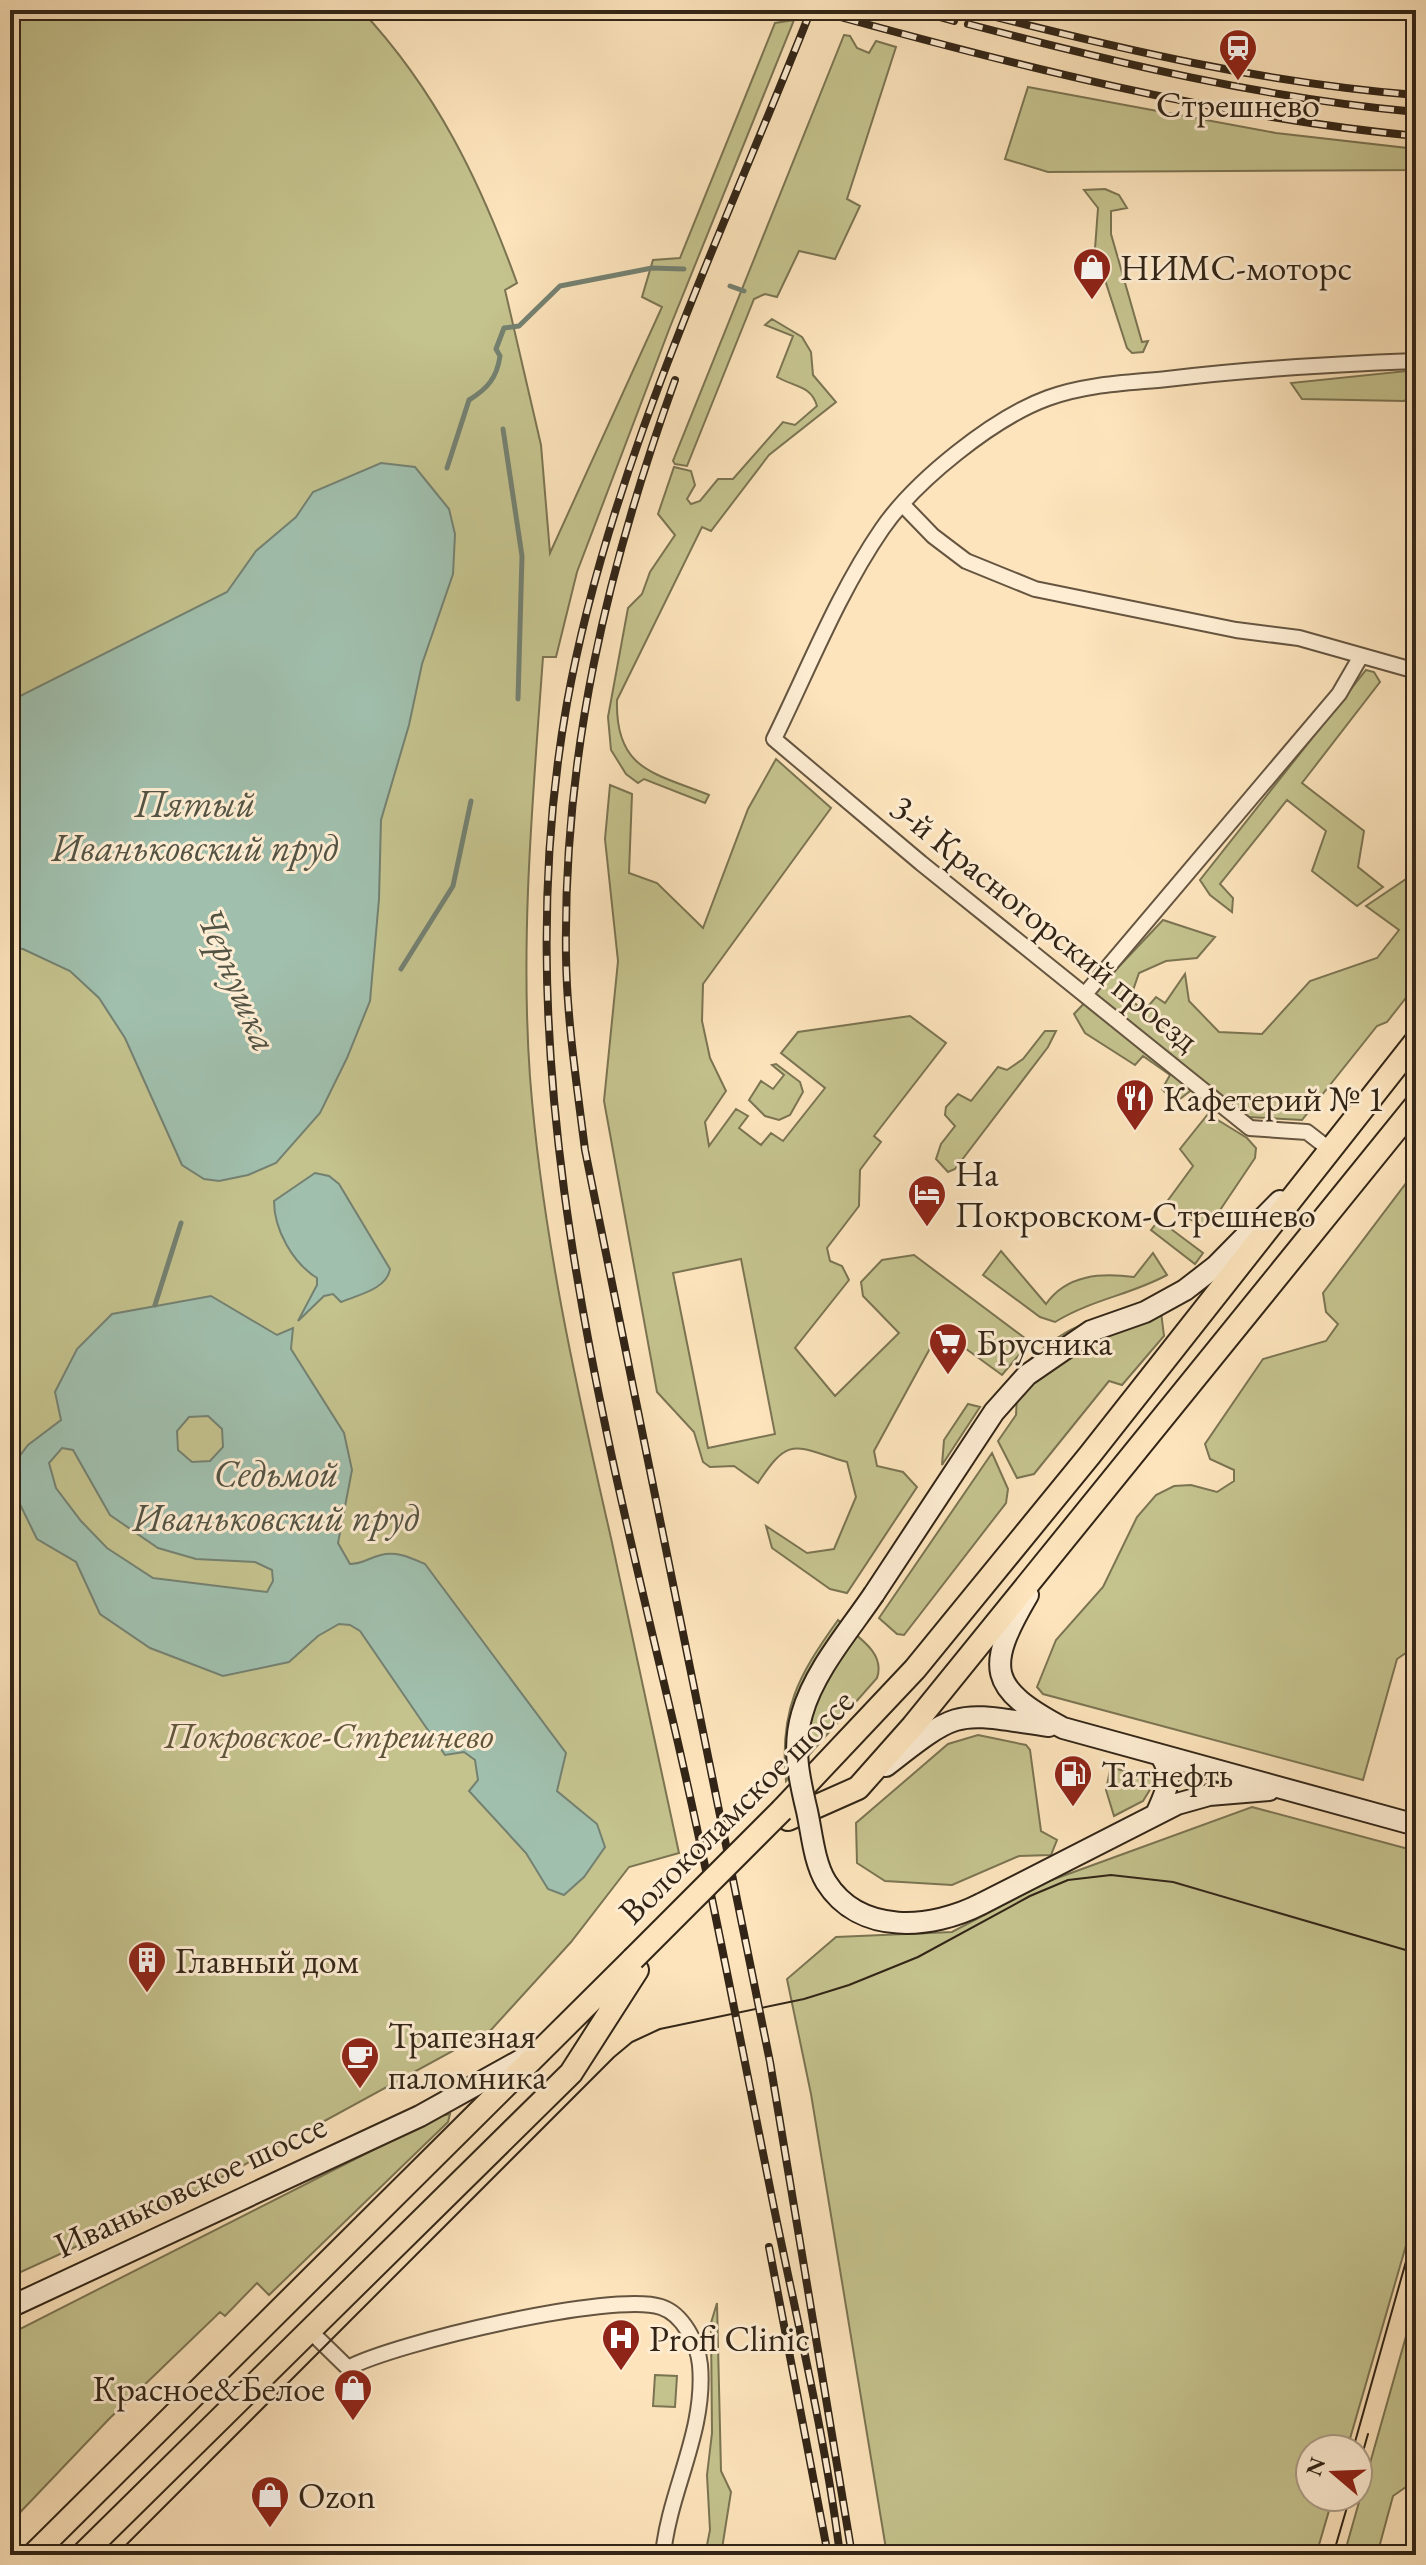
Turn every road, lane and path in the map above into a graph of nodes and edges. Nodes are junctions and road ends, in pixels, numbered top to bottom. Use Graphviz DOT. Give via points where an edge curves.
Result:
graph roads {
  1 [pos="1416,361"];
  2 [pos="903,505"];
  3 [pos="1361,656"];
  4 [pos="1416,671"];
  5 [pos="1086,993"];
  6 [pos="1416,1041"];
  7 [pos="1416,1105"];
  8 [pos="1326,1154"];
  9 [pos="1045,1568"];
  10 [pos="1063,1728"];
  11 [pos="1160,1755"];
  12 [pos="858,1788"];
  13 [pos="1285,1789"];
  14 [pos="1157,1812"];
  15 [pos="784,1815"];
  16 [pos="1416,1825"];
  17 [pos="635,1965"];
  18 [pos="565,2029"];
  19 [pos="10,2307"];
  20 [pos="308,2329"];
  21 [pos="33,2555"];
  22 [pos="82,2555"];
  23 [pos="663,2555"];
  1 -- 2 [label="street" via="1240,370 1071,391 1020,411 973,442"];
  2 -- 3 [label="street" via="966,561 1023,586 1299,638"];
  2 -- 5 [label="street, 3-й Красногорский проезд" via="866,556 774,739"];
  3 -- 4 [label="street"];
  3 -- 5 [label="street" via="1339,694"];
  5 -- 8 [label="street, 3-й Красногорский проезд" via="1250,1128 1307,1132"];
  6 -- 8 [label="main road, Волоколамское шоссе"];
  7 -- 9 [label="main road, Волоколамское шоссе"];
  8 -- 14 [label="main road, bridge" via="1216,1266 1185,1290 1145,1312 1091,1331 1027,1375 994,1412 828,1663 808,1696 797,1738 800,1780 826,1882 859,1911 898,1924 944,1920"];
  8 -- 15 [label="main road, Волоколамское шоссе" via="925,1657"];
  9 -- 10 [label="main road" via="1013,1622 1000,1663 1015,1700"];
  9 -- 12 [label="main road, Волоколамское шоссе"];
  10 -- 11 [label="main road"];
  10 -- 12 [label="main road" via="987,1716 957,1717 937,1726"];
  11 -- 13 [label="main road"];
  11 -- 14 [label="main road" via="1168,1780"];
  12 -- 15 [label="main road, Волоколамское шоссе"];
  13 -- 14 [label="main road" via="1209,1795"];
  13 -- 16 [label="main road"];
  15 -- 17 [label="main road, Волоколамское шоссе"];
  17 -- 18 [label="main road, Волоколамское шоссе"];
  17 -- 20 [label="main road, Волоколамское шоссе" via="571,2073"];
  18 -- 19 [label="main road, Иваньковское шоссе" via="485,2083 420,2116"];
  18 -- 21 [label="main road, Волоколамское шоссе"];
  20 -- 22 [label="main road, Волоколамское шоссе"];
  20 -- 23 [label="street" via="348,2368 403,2347 580,2309 623,2303 667,2309 683,2323 700,2364 697,2422"];
}
